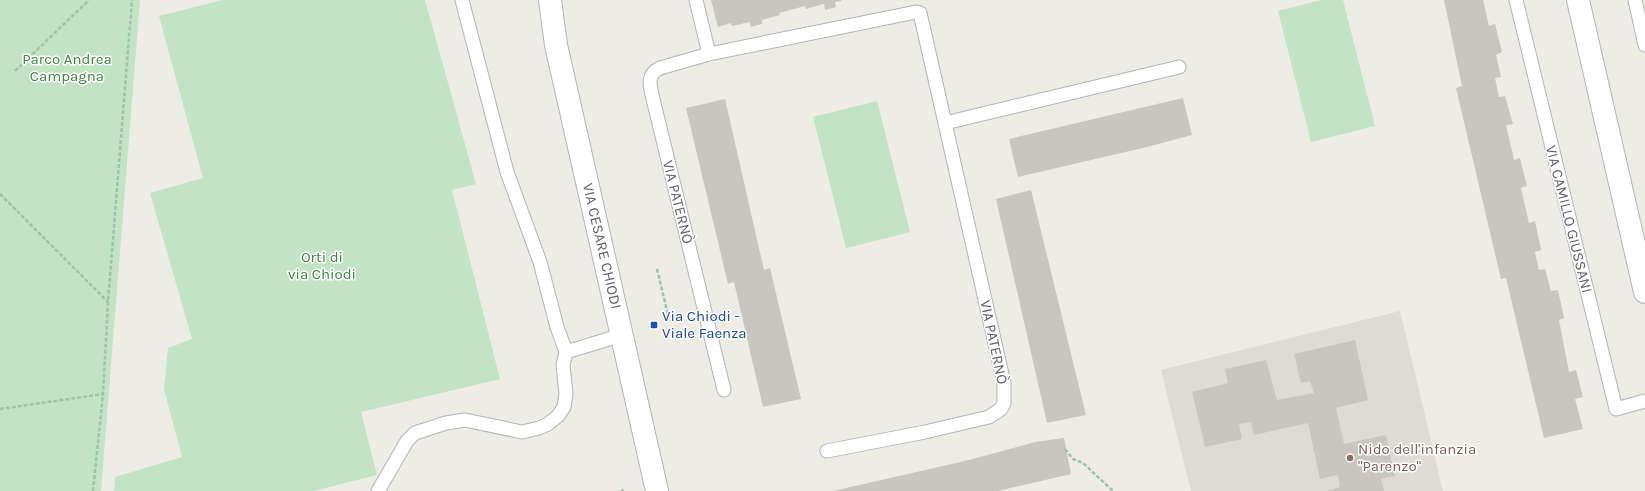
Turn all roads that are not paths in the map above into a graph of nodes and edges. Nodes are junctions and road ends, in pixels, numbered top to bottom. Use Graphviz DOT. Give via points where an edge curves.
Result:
graph roads {
  1 [pos="462,0"];
  2 [pos="550,0"];
  3 [pos="696,0"];
  4 [pos="1516,0"];
  5 [pos="1578,0"];
  6 [pos="1635,0"];
  7 [pos="1645,45"];
  8 [pos="709,54"];
  9 [pos="1178,67"];
  10 [pos="945,123"];
  11 [pos="1644,284"];
  12 [pos="622,335"];
  13 [pos="566,352"];
  14 [pos="724,390"];
  15 [pos="1645,401"];
  16 [pos="827,451"];
  17 [pos="378,491"];
  18 [pos="657,491"];
  1 -- 13 [label="lane" via="507,172 540,262"];
  2 -- 12 [label="street, VIA CESARE CHIODI" via="556,45"];
  3 -- 8 [label="lane"];
  4 -- 15 [label="lane, VIA CAMILLO GIUSSANI" via="1616,409"];
  5 -- 11 [label="street"];
  6 -- 7 [label="lane"];
  8 -- 10 [label="lane, VIA PATERNÒ" via="920,13"];
  8 -- 14 [label="lane, VIA PATERNÒ" via="660,68 649,80"];
  9 -- 10 [label="lane"];
  10 -- 16 [label="lane, VIA PATERNÒ" via="1004,383 1004,403 996,413 989,416 925,432"];
  12 -- 13 [label="lane"];
  12 -- 18 [label="street, VIA CESARE CHIODI"];
  13 -- 17 [label="lane" via="562,366 566,394 564,407 548,424 522,432 465,420 415,433 407,441"];
}
